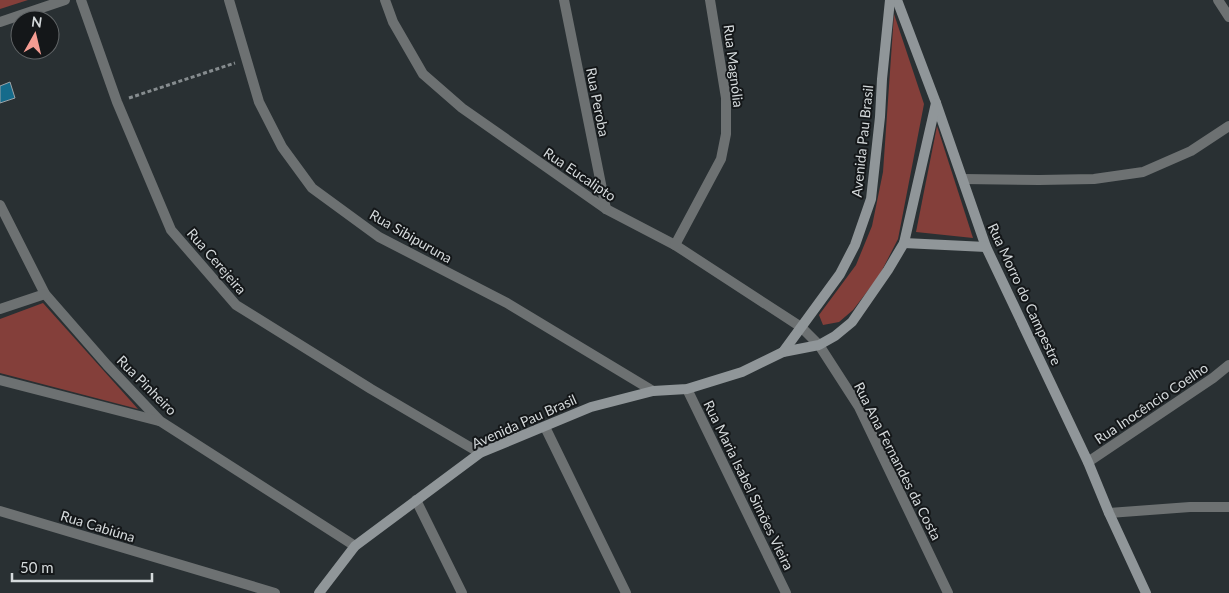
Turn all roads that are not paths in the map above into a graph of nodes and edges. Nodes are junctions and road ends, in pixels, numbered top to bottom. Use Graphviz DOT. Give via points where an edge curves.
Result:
graph roads {
  1 [pos="65,0"];
  2 [pos="82,0"];
  3 [pos="229,0"];
  4 [pos="386,0"];
  5 [pos="564,0"];
  6 [pos="710,0"];
  7 [pos="890,0"];
  8 [pos="897,0"];
  9 [pos="1218,0"];
  10 [pos="1229,16"];
  11 [pos="0,22"];
  12 [pos="936,103"];
  13 [pos="1229,126"];
  14 [pos="962,179"];
  15 [pos="0,205"];
  16 [pos="606,209"];
  17 [pos="904,243"];
  18 [pos="675,245"];
  19 [pos="986,247"];
  20 [pos="45,294"];
  21 [pos="0,309"];
  22 [pos="801,328"];
  23 [pos="819,345"];
  24 [pos="784,352"];
  25 [pos="1229,365"];
  26 [pos="0,380"];
  27 [pos="687,389"];
  28 [pos="653,391"];
  29 [pos="160,421"];
  30 [pos="545,427"];
  31 [pos="480,453"];
  32 [pos="1088,462"];
  33 [pos="416,500"];
  34 [pos="1229,507"];
  35 [pos="0,511"];
  36 [pos="1109,513"];
  37 [pos="355,546"];
  38 [pos="275,593"];
  39 [pos="319,593"];
  40 [pos="462,593"];
  41 [pos="626,593"];
  42 [pos="786,593"];
  43 [pos="948,593"];
  44 [pos="1146,593"];
  1 -- 11 [label="street"];
  2 -- 31 [label="street, Rua Cerejeira" via="116,102 171,230 236,305"];
  3 -- 28 [label="street, Rua Sibipuruna" via="259,102 282,147 312,188 379,237 507,303"];
  4 -- 16 [label="street, Rua Eucalipto" via="393,22 423,74 462,108"];
  5 -- 16 [label="street, Rua Peroba"];
  6 -- 18 [label="street, Rua Magnólia" via="726,98 726,134 721,159"];
  7 -- 22 [label="street, Avenida Pau Brasil" via="870,199 855,244 840,274"];
  8 -- 12 [label="street, Rua Morro do Campestre"];
  9 -- 10 [label="street"];
  12 -- 14 [label="street, Rua Morro do Campestre"];
  12 -- 17 [label="street, Avenida Pau Brasil"];
  13 -- 14 [label="street" via="1191,151 1143,172 1094,179"];
  14 -- 19 [label="street, Rua Morro do Campestre"];
  15 -- 20 [label="street, Rua Pinheiro"];
  16 -- 18 [label="street, Rua Eucalipto"];
  17 -- 19 [label="street"];
  17 -- 23 [label="street, Avenida Pau Brasil" via="852,322"];
  18 -- 22 [label="street, Rua Eucalipto"];
  19 -- 32 [label="street, Rua Morro do Campestre"];
  20 -- 21 [label="street"];
  20 -- 29 [label="street, Rua Pinheiro"];
  22 -- 23 [label="street, Rua Ana Fernandes da Costa"];
  22 -- 24 [label="street, Avenida Pau Brasil"];
  23 -- 24 [label="street, Avenida Pau Brasil"];
  23 -- 43 [label="street, Rua Ana Fernandes da Costa" via="859,407"];
  24 -- 27 [label="street, Avenida Pau Brasil" via="742,372"];
  25 -- 32 [label="street, Rua Inocêncio Coelho"];
  26 -- 29 [label="street"];
  27 -- 28 [label="street, Avenida Pau Brasil"];
  27 -- 42 [label="street, Rua Maria Isabel Simões Vieira"];
  28 -- 30 [label="street, Avenida Pau Brasil" via="591,407"];
  29 -- 37 [label="street, Rua Pinheiro"];
  30 -- 31 [label="street, Avenida Pau Brasil"];
  30 -- 41 [label="street"];
  31 -- 33 [label="street, Avenida Pau Brasil"];
  32 -- 36 [label="street, Rua Morro do Campestre"];
  33 -- 37 [label="street, Avenida Pau Brasil"];
  33 -- 40 [label="street"];
  34 -- 36 [label="street"];
  35 -- 38 [label="street, Rua Cabiúna"];
  36 -- 44 [label="street, Rua Morro do Campestre"];
  37 -- 39 [label="street, Avenida Pau Brasil"];
}
